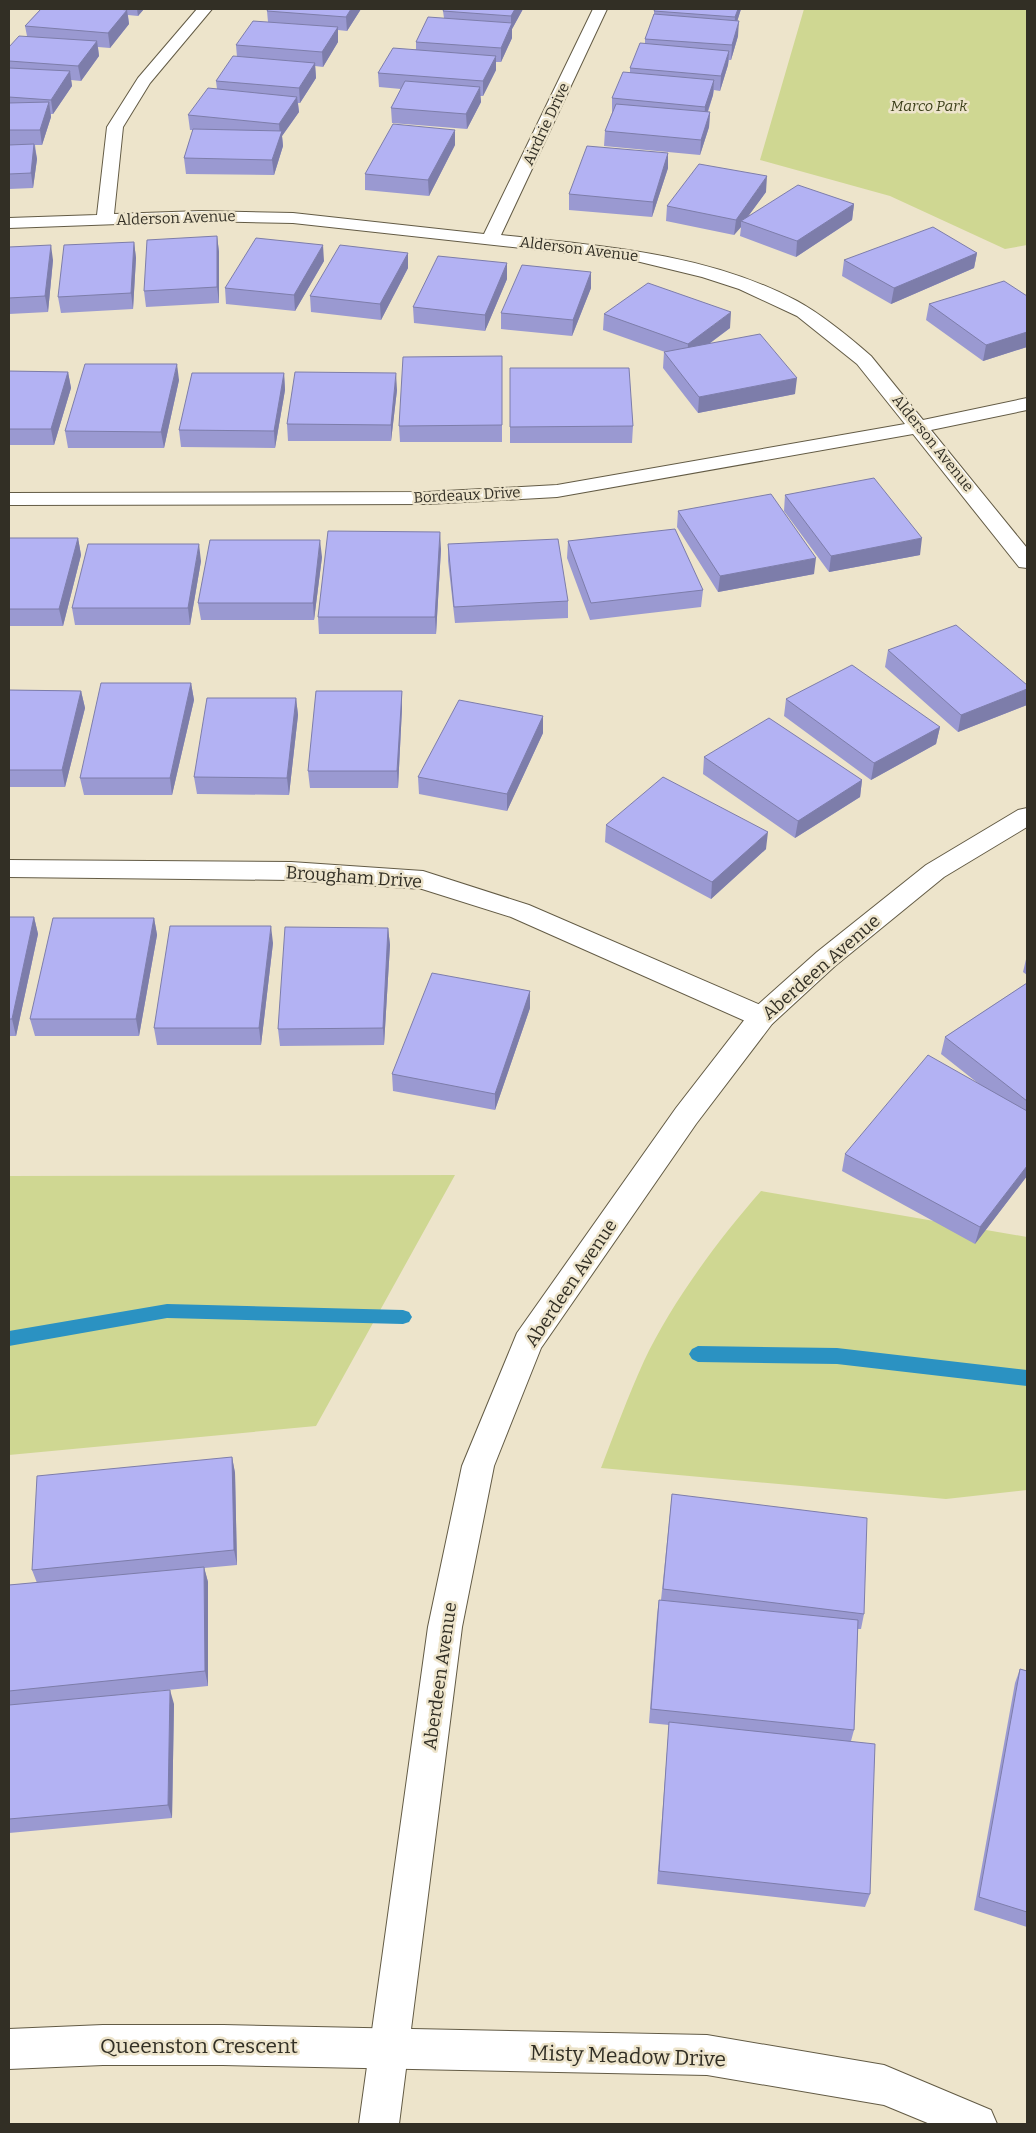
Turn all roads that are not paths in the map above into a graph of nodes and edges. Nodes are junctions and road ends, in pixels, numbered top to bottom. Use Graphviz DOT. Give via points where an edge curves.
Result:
graph roads {
  1 [pos="205,9"];
  2 [pos="600,9"];
  3 [pos="105,220"];
  4 [pos="9,224"];
  5 [pos="491,238"];
  6 [pos="1027,404"];
  7 [pos="919,427"];
  8 [pos="9,499"];
  9 [pos="1027,562"];
  10 [pos="1027,816"];
  11 [pos="9,868"];
  12 [pos="762,1017"];
  13 [pos="389,2048"];
  14 [pos="9,2049"];
  15 [pos="379,2124"];
  16 [pos="977,2124"];
  1 -- 3 [label="street" via="144,81 115,127"];
  2 -- 5 [label="street, Airdrie Drive"];
  3 -- 4 [label="street, Alderson Avenue"];
  3 -- 5 [label="street, Alderson Avenue" via="201,216 293,218"];
  5 -- 7 [label="street, Alderson Avenue" via="632,255 758,289 804,313 834,334 864,360"];
  6 -- 7 [label="street, Bordeaux Drive"];
  7 -- 8 [label="street, Bordeaux Drive" via="557,490 427,498"];
  7 -- 9 [label="street, Alderson Avenue"];
  10 -- 12 [label="street, Aberdeen Avenue" via="935,871 826,959"];
  11 -- 12 [label="street, Brougham Drive" via="291,871 423,880 520,911"];
  12 -- 13 [label="street, Aberdeen Avenue" via="686,1116 528,1342 478,1466 445,1627"];
  13 -- 14 [label="street, Queenston Crescent" via="103,2045"];
  13 -- 15 [label="street, Aberdeen Avenue"];
  13 -- 16 [label="street, Misty Meadow Drive" via="707,2055 884,2085"];
}
